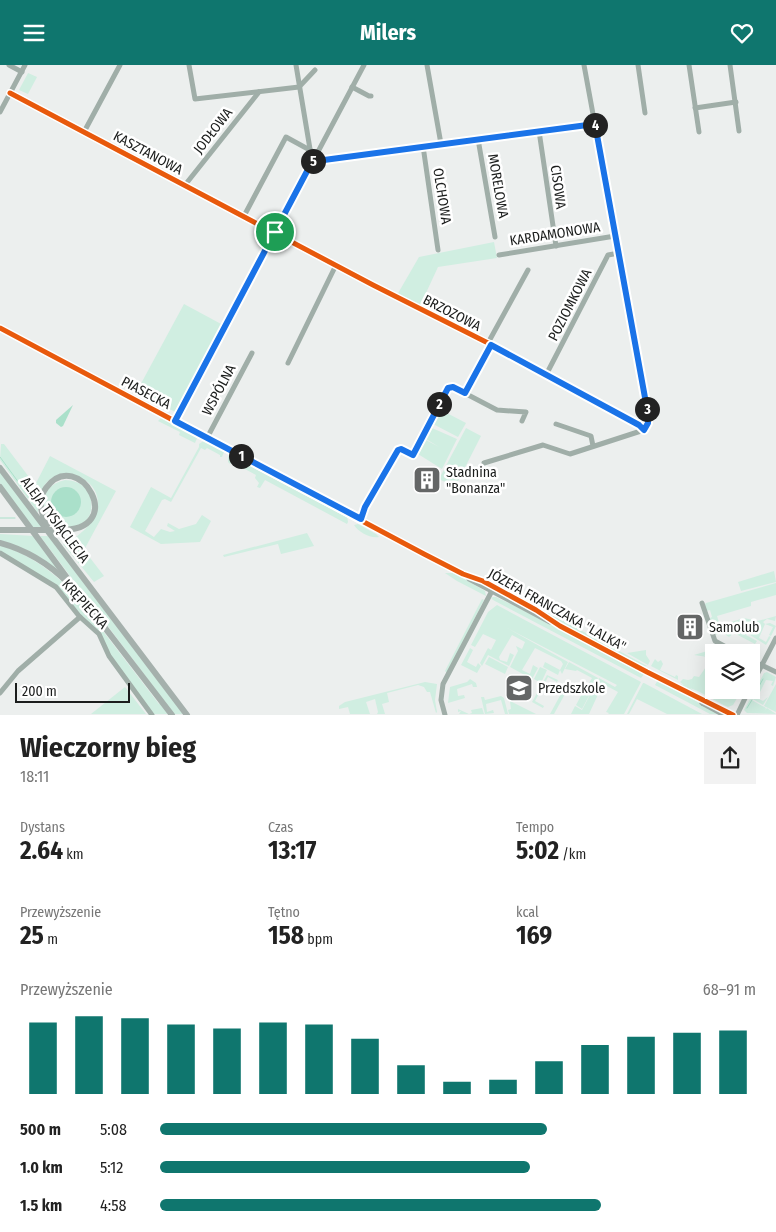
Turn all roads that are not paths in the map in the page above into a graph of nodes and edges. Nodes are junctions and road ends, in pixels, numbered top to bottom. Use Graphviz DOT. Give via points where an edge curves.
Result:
graph roads {
  1 [pos="9,65"];
  2 [pos="25,65"];
  3 [pos="120,65"];
  4 [pos="189,65"];
  5 [pos="296,65"];
  6 [pos="364,65"];
  7 [pos="427,65"];
  8 [pos="584,65"];
  9 [pos="638,65"];
  10 [pos="689,65"];
  11 [pos="730,65"];
  12 [pos="315,70"];
  13 [pos="22,72"];
  14 [pos="300,87"];
  15 [pos="352,87"];
  16 [pos="259,91"];
  17 [pos="10,93"];
  18 [pos="371,96"];
  19 [pos="736,102"];
  20 [pos="695,108"];
  21 [pos="0,112"];
  22 [pos="645,113"];
  23 [pos="595,124"];
  24 [pos="539,131"];
  25 [pos="699,131"];
  26 [pos="739,131"];
  27 [pos="84,132"];
  28 [pos="478,139"];
  29 [pos="441,144"];
  30 [pos="423,146"];
  31 [pos="310,149"];
  32 [pos="316,156"];
  33 [pos="185,185"];
  34 [pos="244,216"];
  35 [pos="275,232"];
  36 [pos="615,236"];
  37 [pos="495,237"];
  38 [pos="556,246"];
  39 [pos="438,250"];
  40 [pos="619,253"];
  41 [pos="499,255"];
  42 [pos="336,265"];
  43 [pos="528,270"];
  44 [pos="0,328"];
  45 [pos="489,344"];
  46 [pos="252,353"];
  47 [pos="288,363"];
  48 [pos="546,375"];
  49 [pos="465,393"];
  50 [pos="175,421"];
  51 [pos="522,421"];
  52 [pos="556,425"];
  53 [pos="644,430"];
  54 [pos="207,438"];
  55 [pos="594,446"];
  56 [pos="484,463"];
  57 [pos="0,468"];
  58 [pos="0,487"];
  59 [pos="361,519"];
  60 [pos="0,530"];
  61 [pos="54,539"];
  62 [pos="0,543"];
  63 [pos="0,553"];
  64 [pos="493,589"];
  65 [pos="82,599"];
  66 [pos="702,603"];
  67 [pos="80,617"];
  68 [pos="776,638"];
  69 [pos="720,644"];
  70 [pos="762,665"];
  71 [pos="760,669"];
  72 [pos="776,672"];
  73 [pos="0,693"];
  74 [pos="689,694"];
  75 [pos="745,699"];
  76 [pos="152,715"];
  77 [pos="172,715"];
  78 [pos="187,715"];
  79 [pos="445,715"];
  80 [pos="724,715"];
  81 [pos="733,715"];
  82 [pos="737,715"];
  1 -- 13 [label="street"];
  2 -- 13 [label="street"];
  3 -- 27 [label="street"];
  4 -- 16 [label="street" via="195,99"];
  5 -- 14 [label="street"];
  6 -- 15 [label="street"];
  7 -- 29 [label="street"];
  8 -- 23 [label="street"];
  9 -- 22 [label="street"];
  10 -- 20 [label="street"];
  11 -- 19 [label="street"];
  12 -- 14 [label="street"];
  13 -- 17 [label="street"];
  14 -- 16 [label="street"];
  14 -- 31 [label="street"];
  15 -- 18 [label="street"];
  15 -- 32 [label="street"];
  16 -- 33 [label="street, JODŁOWA"];
  17 -- 21 [label="street"];
  17 -- 27 [label="street, KASZTANOWA"];
  19 -- 20 [label="street"];
  19 -- 26 [label="street"];
  20 -- 25 [label="street"];
  23 -- 24 [label="street"];
  23 -- 36 [label="street"];
  24 -- 28 [label="street"];
  24 -- 38 [label="street, CISOWA"];
  27 -- 33 [label="street, KASZTANOWA"];
  28 -- 29 [label="street"];
  28 -- 37 [label="street, MORELOWA"];
  29 -- 30 [label="street"];
  30 -- 32 [label="street" via="324,160"];
  30 -- 39 [label="street, OLCHOWA"];
  31 -- 32 [label="street"];
  31 -- 34 [label="street" via="286,137"];
  32 -- 35 [label="street"];
  33 -- 34 [label="street, KASZTANOWA"];
  34 -- 35 [label="street, KASZTANOWA"];
  35 -- 42 [label="street, BRZOZOWA"];
  35 -- 50 [label="street"];
  36 -- 38 [label="street, KARDAMONOWA"];
  36 -- 40 [label="street"];
  38 -- 41 [label="street, KARDAMONOWA"];
  40 -- 48 [label="street, POZIOMKOWA" via="608,255"];
  40 -- 53 [label="street" via="648,414"];
  42 -- 45 [label="street, BRZOZOWA"];
  42 -- 47 [label="street"];
  43 -- 45 [label="street"];
  44 -- 50 [label="street, PIASECKA"];
  45 -- 48 [label="street, BRZOZOWA"];
  45 -- 49 [label="street"];
  46 -- 54 [label="street, WSPÓLNA"];
  48 -- 53 [label="street, BRZOZOWA"];
  49 -- 51 [label="street" via="497,410 526,412"];
  49 -- 59 [label="street" via="448,388 413,455 398,450"];
  50 -- 54 [label="street, PIASECKA"];
  52 -- 55 [label="street" via="590,436"];
  53 -- 55 [label="street"];
  54 -- 59 [label="street, PIASECKA"];
  55 -- 56 [label="street" via="570,454 543,445"];
  57 -- 61 [label="main road, ALEJA TYSIĄCLECIA"];
  58 -- 65 [label="main road, ALEJA TYSIĄCLECIA"];
  59 -- 64 [label="street, JÓZEFA FRANCZAKA \"LALKA\""];
  60 -- 61 [label="main road, bridge" via="23,531 57,530 78,529 86,525 95,504 88,487 80,480 60,478 44,491 41,511"];
  61 -- 78 [label="main road, ALEJA TYSIĄCLECIA"];
  62 -- 65 [label="main road" via="39,560"];
  63 -- 67 [label="street, KRĘPIECKA" via="52,584"];
  64 -- 74 [label="street, JÓZEFA FRANCZAKA \"LALKA\""];
  64 -- 79 [label="street" via="444,684 441,700"];
  65 -- 77 [label="main road"];
  66 -- 69 [label="street" via="715,641"];
  67 -- 73 [label="street" via="18,671"];
  67 -- 76 [label="street, KRĘPIECKA" via="99,634 109,656"];
  68 -- 70 [label="street"];
  70 -- 71 [label="street"];
  70 -- 72 [label="street"];
  74 -- 80 [label="street, JÓZEFA FRANCZAKA \"LALKA\""];
  74 -- 81 [label="street, JÓZEFA FRANCZAKA \"LALKA\""];
  75 -- 82 [label="street"];
}
